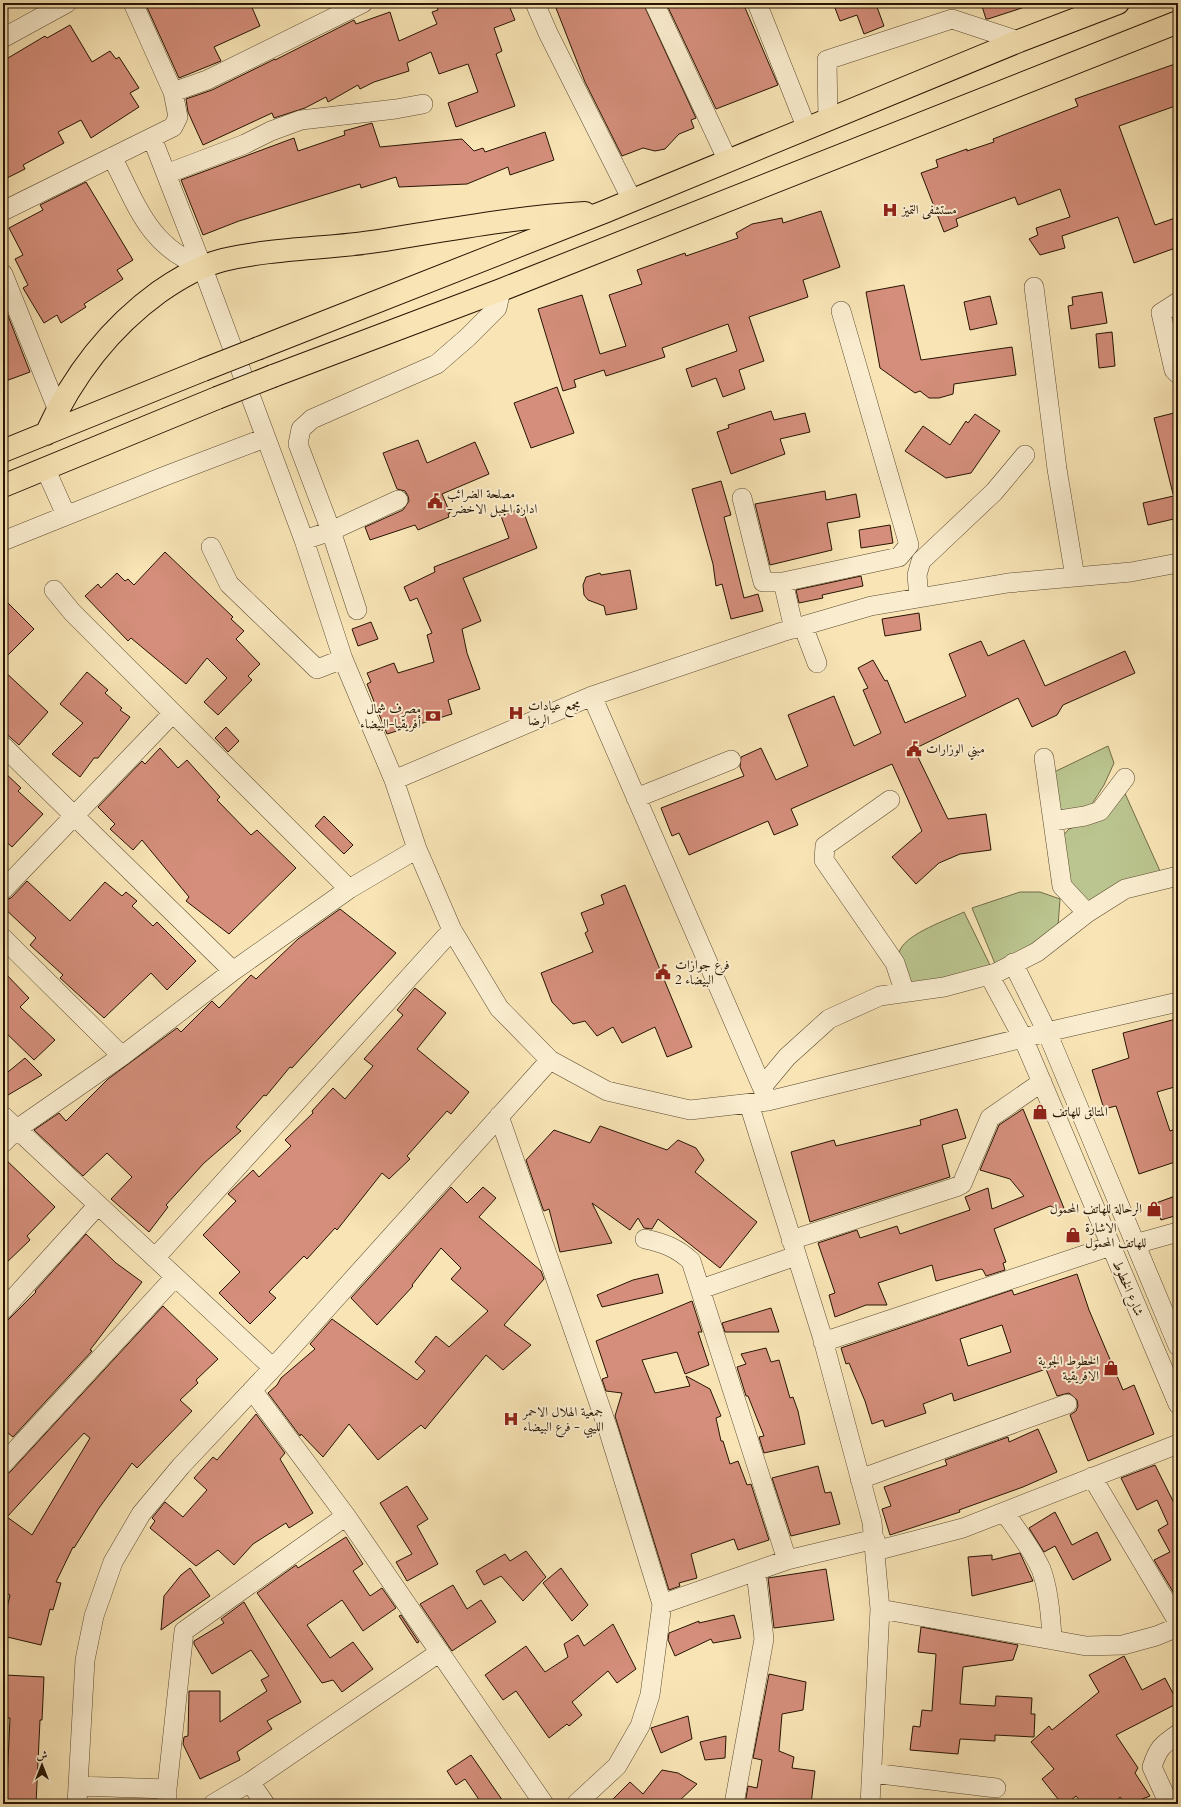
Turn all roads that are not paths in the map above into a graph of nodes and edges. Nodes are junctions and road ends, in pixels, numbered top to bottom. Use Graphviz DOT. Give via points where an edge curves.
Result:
graph roads {
  1 [pos="67,3"];
  2 [pos="133,3"];
  3 [pos="363,3"];
  4 [pos="536,3"];
  5 [pos="654,3"];
  6 [pos="757,3"];
  7 [pos="1118,3"];
  8 [pos="1079,10"];
  9 [pos="1178,22"];
  10 [pos="3,38"];
  11 [pos="1019,41"];
  12 [pos="173,92"];
  13 [pos="423,104"];
  14 [pos="828,120"];
  15 [pos="807,129"];
  16 [pos="152,138"];
  17 [pos="112,157"];
  18 [pos="728,161"];
  19 [pos="166,174"];
  20 [pos="632,200"];
  21 [pos="3,212"];
  22 [pos="604,212"];
  23 [pos="202,266"];
  24 [pos="3,274"];
  25 [pos="1034,287"];
  26 [pos="501,290"];
  27 [pos="1178,302"];
  28 [pos="841,311"];
  29 [pos="1178,374"];
  30 [pos="58,408"];
  31 [pos="46,434"];
  32 [pos="265,438"];
  33 [pos="3,451"];
  34 [pos="1024,455"];
  35 [pos="45,468"];
  36 [pos="3,486"];
  37 [pos="742,498"];
  38 [pos="398,500"];
  39 [pos="66,515"];
  40 [pos="331,531"];
  41 [pos="304,540"];
  42 [pos="3,541"];
  43 [pos="211,547"];
  44 [pos="1178,563"];
  45 [pos="1075,577"];
  46 [pos="783,582"];
  47 [pos="54,590"];
  48 [pos="919,598"];
  49 [pos="357,610"];
  50 [pos="799,627"];
  51 [pos="343,659"];
  52 [pos="817,663"];
  53 [pos="592,696"];
  54 [pos="173,713"];
  55 [pos="3,746"];
  56 [pos="1044,758"];
  57 [pos="731,760"];
  58 [pos="1125,778"];
  59 [pos="394,780"];
  60 [pos="636,798"];
  61 [pos="890,800"];
  62 [pos="73,816"];
  63 [pos="1053,821"];
  64 [pos="416,849"];
  65 [pos="1178,876"];
  66 [pos="349,889"];
  67 [pos="3,890"];
  68 [pos="1086,913"];
  69 [pos="452,930"];
  70 [pos="3,938"];
  71 [pos="1014,963"];
  72 [pos="233,971"];
  73 [pos="989,975"];
  74 [pos="905,993"];
  75 [pos="1178,1002"];
  76 [pos="1047,1032"];
  77 [pos="1023,1038"];
  78 [pos="122,1056"];
  79 [pos="550,1060"];
  80 [pos="1042,1082"];
  81 [pos="765,1094"];
  82 [pos="749,1104"];
  83 [pos="3,1116"];
  84 [pos="499,1116"];
  85 [pos="17,1128"];
  86 [pos="3,1143"];
  87 [pos="98,1205"];
  88 [pos="1178,1232"];
  89 [pos="645,1238"];
  90 [pos="1135,1244"];
  91 [pos="1111,1246"];
  92 [pos="794,1248"];
  93 [pos="155,1258"];
  94 [pos="175,1277"];
  95 [pos="701,1289"];
  96 [pos="3,1310"];
  97 [pos="823,1342"];
  98 [pos="1178,1346"];
  99 [pos="273,1368"];
  100 [pos="252,1390"];
  101 [pos="1067,1404"];
  102 [pos="1178,1404"];
  103 [pos="1178,1444"];
  104 [pos="3,1464"];
  105 [pos="1092,1477"];
  106 [pos="860,1479"];
  107 [pos="1004,1512"];
  108 [pos="346,1516"];
  109 [pos="875,1545"];
  110 [pos="787,1560"];
  111 [pos="756,1572"];
  112 [pos="662,1604"];
  113 [pos="880,1609"];
  114 [pos="1178,1622"];
  115 [pos="1178,1627"];
  116 [pos="1052,1640"];
  117 [pos="440,1652"];
  118 [pos="1178,1734"];
  119 [pos="872,1773"];
  120 [pos="250,1782"];
  121 [pos="996,1788"];
  122 [pos="78,1795"];
  123 [pos="167,1796"];
  124 [pos="214,1804"];
  125 [pos="265,1804"];
  126 [pos="544,1804"];
  127 [pos="576,1804"];
  128 [pos="734,1804"];
  129 [pos="870,1804"];
  130 [pos="1169,1804"];
  1 -- 10 [label="street"];
  2 -- 12 [label="street"];
  3 -- 12 [label="street" via="207,80"];
  4 -- 20 [label="street"];
  5 -- 18 [label="street"];
  6 -- 15 [label="street"];
  7 -- 8 [label="highway"];
  8 -- 11 [label="highway"];
  9 -- 26 [label="highway"];
  11 -- 14 [label="highway"];
  11 -- 14 [label="street" via="952,19 827,60"];
  12 -- 16 [label="street" via="178,117 173,127"];
  13 -- 19 [label="street" via="301,120"];
  14 -- 15 [label="highway"];
  15 -- 18 [label="highway"];
  16 -- 17 [label="street"];
  16 -- 19 [label="street"];
  17 -- 21 [label="street"];
  17 -- 23 [label="street" via="157,238 173,253"];
  18 -- 20 [label="highway"];
  19 -- 23 [label="street"];
  20 -- 22 [label="highway"];
  22 -- 23 [label="highway" via="552,215 342,246 243,256"];
  22 -- 31 [label="highway, bridge"];
  23 -- 30 [label="highway" via="156,295 118,325 95,351"];
  23 -- 32 [label="street"];
  24 -- 30 [label="street"];
  25 -- 45 [label="street" via="1057,469"];
  26 -- 35 [label="highway, bridge" via="273,376"];
  26 -- 40 [label="street" via="498,308 437,364 312,419 301,429 298,444"];
  27 -- 29 [label="street" via="1161,313 1174,370"];
  28 -- 46 [label="street" via="909,545 899,557"];
  30 -- 31 [label="highway"];
  31 -- 33 [label="highway"];
  32 -- 39 [label="street"];
  32 -- 41 [label="street"];
  34 -- 48 [label="street" via="994,492 922,561 917,575"];
  35 -- 36 [label="highway"];
  35 -- 39 [label="street"];
  37 -- 46 [label="street" via="763,582"];
  38 -- 40 [label="street"];
  39 -- 42 [label="street"];
  40 -- 41 [label="street"];
  40 -- 49 [label="street"];
  41 -- 51 [label="street"];
  43 -- 51 [label="street" via="229,584 317,669"];
  44 -- 45 [label="street" via="1131,572"];
  45 -- 48 [label="street" via="1008,583"];
  46 -- 50 [label="street"];
  47 -- 54 [label="street" via="72,612"];
  48 -- 50 [label="street" via="871,606"];
  50 -- 52 [label="street"];
  50 -- 53 [label="street"];
  51 -- 59 [label="street"];
  53 -- 59 [label="street"];
  53 -- 60 [label="street"];
  54 -- 62 [label="street"];
  54 -- 66 [label="street"];
  55 -- 62 [label="street"];
  56 -- 63 [label="street"];
  57 -- 60 [label="street"];
  58 -- 63 [label="street" via="1100,811"];
  59 -- 64 [label="street"];
  60 -- 81 [label="street"];
  61 -- 74 [label="street" via="825,846 824,860 895,963"];
  62 -- 67 [label="street"];
  62 -- 72 [label="street"];
  63 -- 68 [label="street" via="1062,886"];
  64 -- 66 [label="street"];
  64 -- 69 [label="street"];
  65 -- 68 [label="street" via="1125,889"];
  66 -- 72 [label="street"];
  68 -- 71 [label="street" via="1037,952"];
  69 -- 79 [label="street" via="499,1008"];
  69 -- 93 [label="street"];
  70 -- 78 [label="street"];
  71 -- 73 [label="street"];
  71 -- 76 [label="street, شارع الخطوط"];
  72 -- 78 [label="street"];
  73 -- 74 [label="street" via="944,987"];
  73 -- 77 [label="street, شارع الخطوط"];
  74 -- 81 [label="street" via="880,996 829,1019 787,1057"];
  75 -- 76 [label="street"];
  76 -- 77 [label="street"];
  76 -- 90 [label="street, شارع الخطوط"];
  77 -- 80 [label="street, شارع الخطوط"];
  77 -- 81 [label="street"];
  78 -- 85 [label="street"];
  79 -- 82 [label="street" via="607,1091 690,1110"];
  79 -- 84 [label="street"];
  80 -- 91 [label="street, شارع الخطوط"];
  80 -- 92 [label="street" via="990,1118 962,1184"];
  81 -- 82 [label="street"];
  82 -- 92 [label="street"];
  83 -- 85 [label="street"];
  84 -- 99 [label="street"];
  84 -- 112 [label="street" via="608,1430"];
  85 -- 86 [label="street"];
  85 -- 87 [label="street"];
  87 -- 93 [label="street"];
  87 -- 96 [label="street"];
  88 -- 90 [label="street"];
  89 -- 95 [label="street" via="666,1244 691,1261"];
  90 -- 98 [label="street, شارع الخطوط"];
  91 -- 97 [label="street"];
  91 -- 102 [label="street, شارع الخطوط"];
  92 -- 95 [label="street"];
  92 -- 97 [label="street"];
  93 -- 94 [label="street"];
  94 -- 99 [label="street"];
  94 -- 104 [label="street"];
  95 -- 110 [label="street"];
  97 -- 106 [label="street"];
  99 -- 100 [label="street"];
  100 -- 108 [label="street"];
  100 -- 122 [label="street" via="181,1466 141,1514 113,1562 94,1616 84,1660"];
  101 -- 106 [label="street"];
  103 -- 105 [label="street"];
  105 -- 107 [label="street"];
  105 -- 114 [label="street"];
  106 -- 109 [label="street"];
  107 -- 109 [label="street" via="963,1528"];
  107 -- 116 [label="street" via="1033,1553 1041,1570"];
  108 -- 117 [label="street"];
  108 -- 123 [label="street" via="184,1631"];
  109 -- 110 [label="street"];
  109 -- 113 [label="street"];
  110 -- 111 [label="street"];
  111 -- 112 [label="street"];
  111 -- 128 [label="street" via="764,1639"];
  112 -- 127 [label="street" via="650,1695 640,1726 617,1766"];
  113 -- 116 [label="street"];
  113 -- 119 [label="street"];
  115 -- 116 [label="street" via="1123,1645 1086,1646"];
  117 -- 120 [label="street"];
  117 -- 126 [label="street"];
  118 -- 130 [label="street" via="1162,1745 1152,1767"];
  119 -- 121 [label="street"];
  119 -- 129 [label="street"];
  120 -- 124 [label="street"];
  120 -- 125 [label="street"];
  122 -- 123 [label="street"];
}
